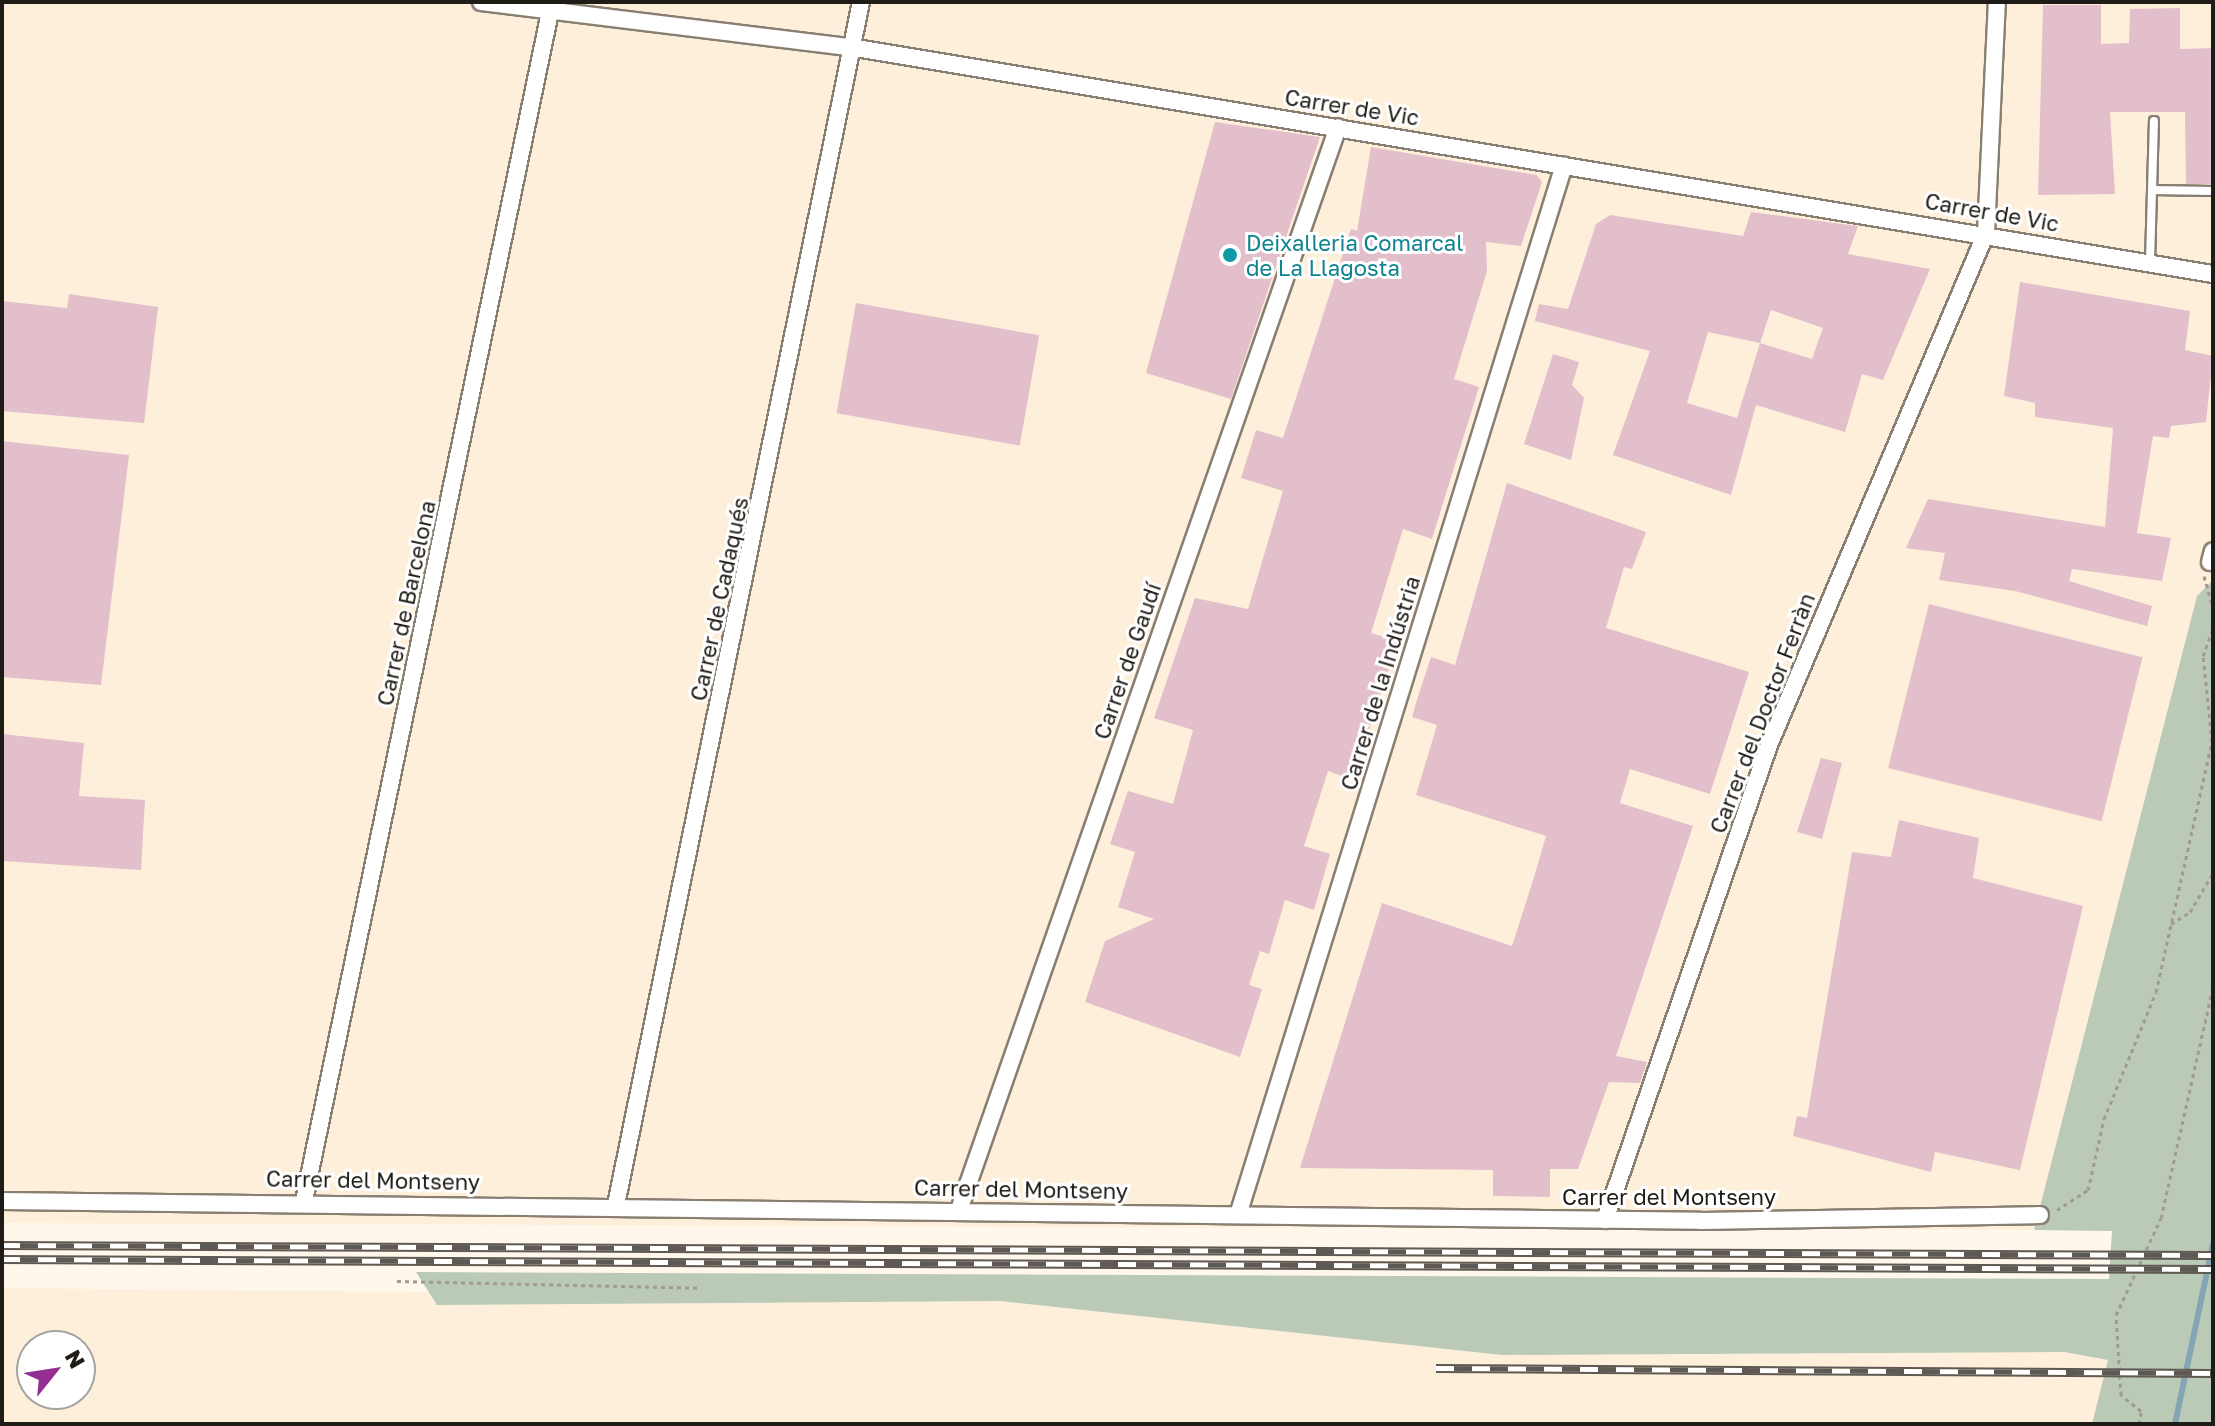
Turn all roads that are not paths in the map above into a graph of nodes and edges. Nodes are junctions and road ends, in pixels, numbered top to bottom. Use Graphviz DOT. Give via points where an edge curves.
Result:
graph roads {
  1 [pos="481,2"];
  2 [pos="861,2"];
  3 [pos="1997,2"];
  4 [pos="551,8"];
  5 [pos="856,48"];
  6 [pos="2154,121"];
  7 [pos="1338,127"];
  8 [pos="1564,165"];
  9 [pos="2152,190"];
  10 [pos="2213,191"];
  11 [pos="1986,233"];
  12 [pos="2150,262"];
  13 [pos="2213,274"];
  14 [pos="2,1201"];
  15 [pos="304,1201"];
  16 [pos="616,1205"];
  17 [pos="959,1210"];
  18 [pos="1238,1215"];
  19 [pos="2040,1215"];
  20 [pos="1605,1220"];
  1 -- 4 [label="street, Carrer de Vic"];
  2 -- 5 [label="street, Carrer de Cadaqués"];
  3 -- 11 [label="street"];
  4 -- 5 [label="street, Carrer de Vic"];
  4 -- 15 [label="street, Carrer de Barcelona"];
  5 -- 7 [label="street, Carrer de Vic"];
  5 -- 16 [label="street, Carrer de Cadaqués"];
  6 -- 9 [label="lane"];
  7 -- 8 [label="street, Carrer de Vic"];
  7 -- 17 [label="street, Carrer de Gaudí"];
  8 -- 11 [label="street, Carrer de Vic"];
  8 -- 18 [label="street, Carrer de la Indústria"];
  9 -- 10 [label="lane"];
  9 -- 12 [label="lane"];
  11 -- 12 [label="street, Carrer de Vic"];
  11 -- 20 [label="street, Carrer del Doctor Ferràn" via="1769,745"];
  12 -- 13 [label="street, Carrer de Vic"];
  14 -- 15 [label="street, Carrer del Montseny"];
  15 -- 16 [label="street, Carrer del Montseny"];
  16 -- 17 [label="street, Carrer del Montseny"];
  17 -- 18 [label="street, Carrer del Montseny"];
  18 -- 20 [label="street, Carrer del Montseny"];
  19 -- 20 [label="street, Carrer del Montseny"];
}
